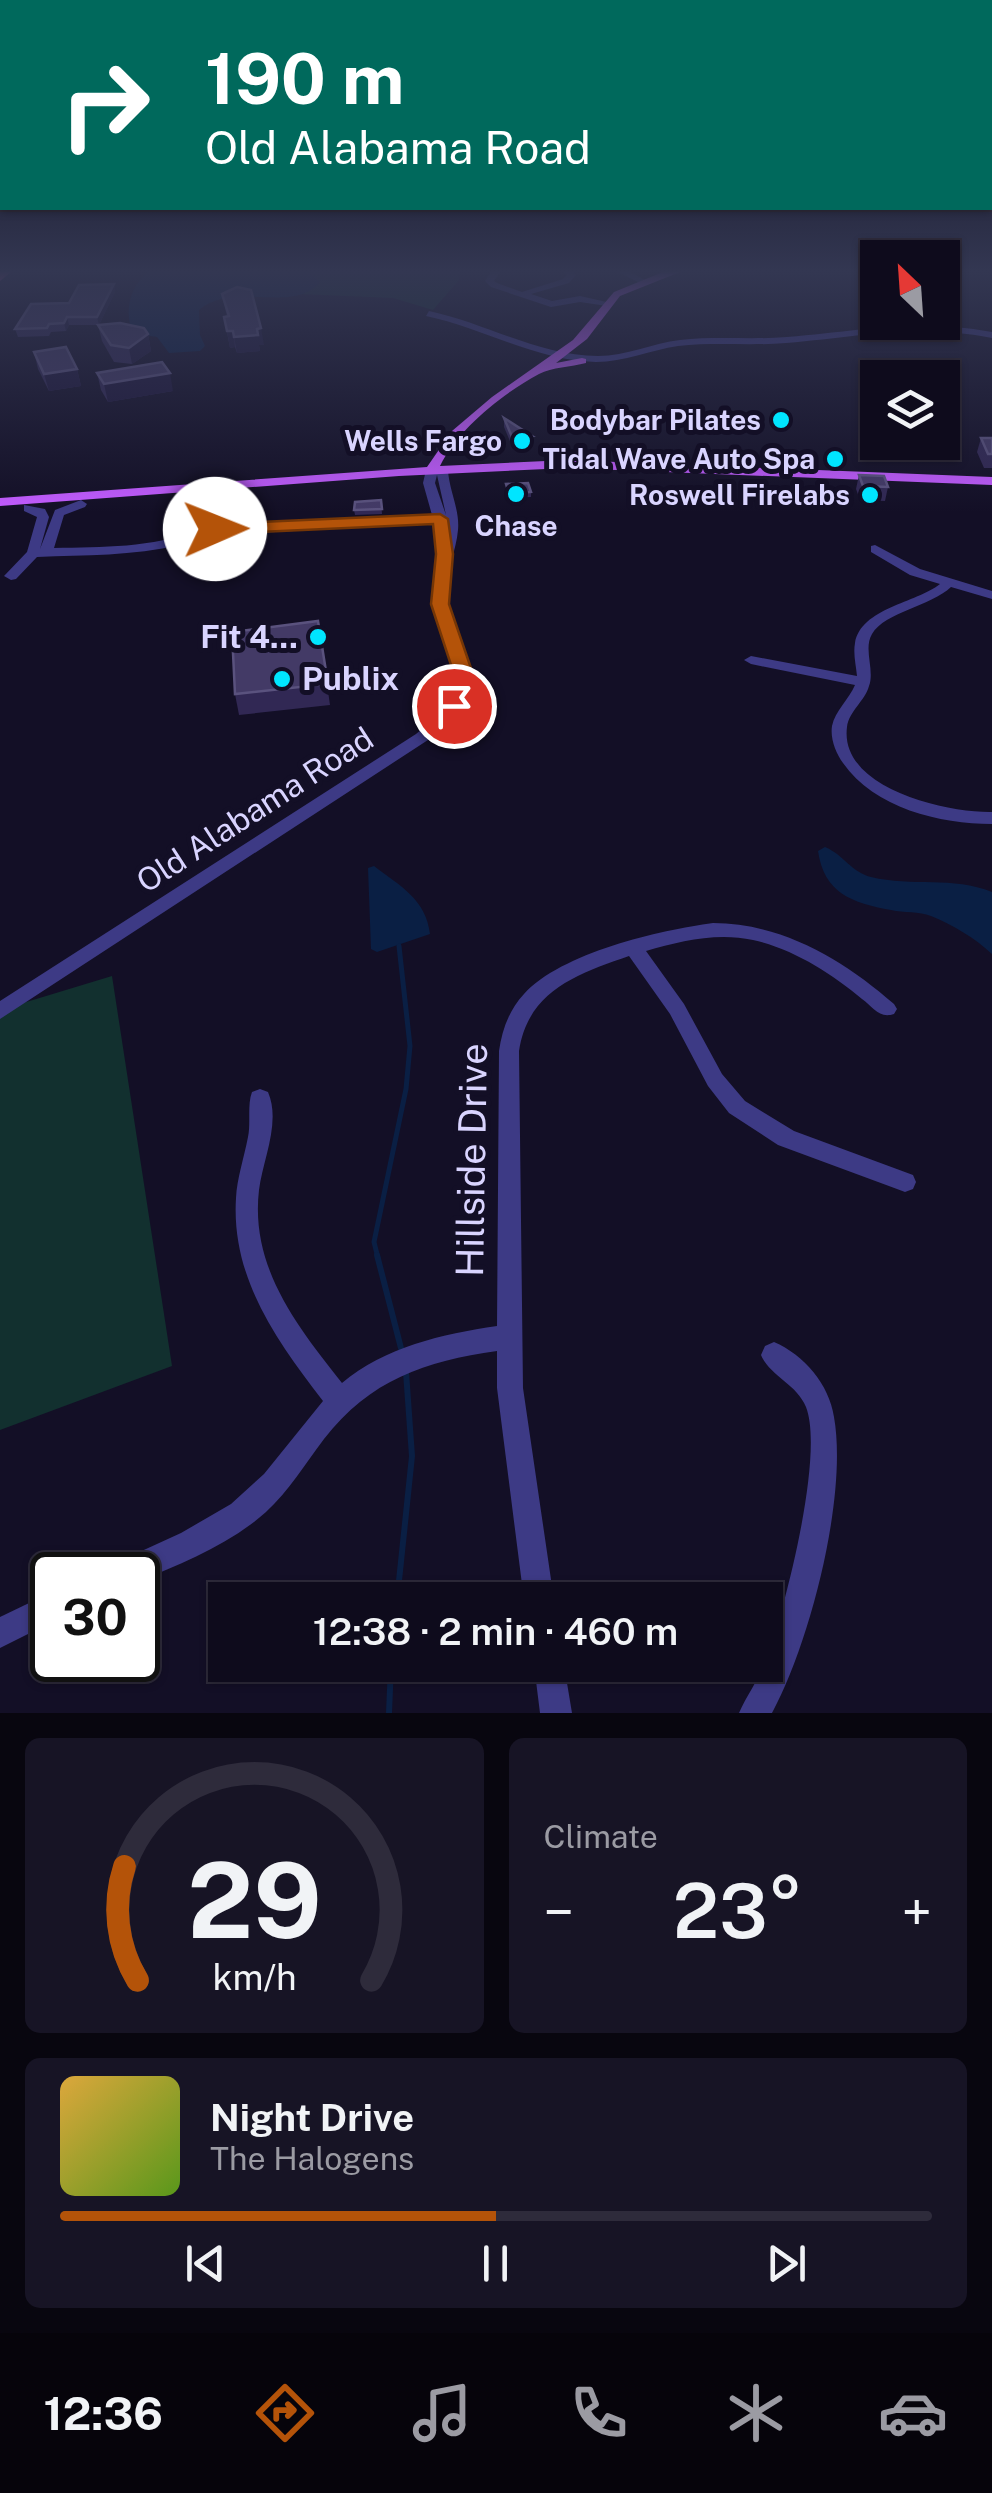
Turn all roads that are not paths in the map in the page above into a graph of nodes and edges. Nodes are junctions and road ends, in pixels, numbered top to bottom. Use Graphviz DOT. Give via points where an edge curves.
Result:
graph roads {
  1 [pos="551,352"];
  2 [pos="562,352"];
  3 [pos="578,352"];
  4 [pos="666,352"];
  5 [pos="558,354"];
  6 [pos="587,360"];
  7 [pos="534,372"];
  8 [pos="446,454"];
  9 [pos="488,469"];
  10 [pos="411,471"];
  11 [pos="436,474"];
  12 [pos="992,481"];
  13 [pos="220,489"];
  14 [pos="0,502"];
  15 [pos="81,504"];
  16 [pos="28,508"];
  17 [pos="0,510"];
  18 [pos="446,519"];
  19 [pos="204,527"];
  20 [pos="92,549"];
  21 [pos="874,549"];
  22 [pos="40,553"];
  23 [pos="5,578"];
  24 [pos="949,582"];
  25 [pos="992,595"];
  26 [pos="751,660"];
  27 [pos="864,682"];
  28 [pos="992,818"];
  29 [pos="634,948"];
  30 [pos="887,1009"];
  31 [pos="0,1011"];
  32 [pos="260,1098"];
  33 [pos="906,1182"];
  34 [pos="509,1337"];
  35 [pos="774,1355"];
  36 [pos="339,1401"];
  37 [pos="160,1557"];
  38 [pos="536,1582"];
  39 [pos="30,1618"];
  40 [pos="0,1633"];
  41 [pos="551,1682"];
  42 [pos="556,1713"];
  43 [pos="755,1713"];
  1 -- 5 [label="street"];
  2 -- 5 [label="main road"];
  3 -- 6 [label="main road"];
  4 -- 6 [label="street" via="618,362"];
  5 -- 6 [label="street"];
  5 -- 7 [label="main road"];
  6 -- 7 [label="main road"];
  7 -- 8 [label="main road" via="464,428"];
  8 -- 9 [label="main road" via="456,463"];
  8 -- 10 [label="main road"];
  8 -- 11 [label="main road"];
  9 -- 11 [label="main road"];
  9 -- 12 [label="main road" via="621,464"];
  10 -- 11 [label="main road"];
  10 -- 13 [label="main road"];
  11 -- 13 [label="main road"];
  11 -- 18 [label="street, Old Alabama Road"];
  13 -- 14 [label="main road"];
  13 -- 15 [label="main road"];
  13 -- 19 [label="street"];
  15 -- 16 [label="main road"];
  15 -- 22 [label="street" via="59,513"];
  16 -- 17 [label="main road"];
  16 -- 22 [label="street" via="43,517"];
  18 -- 19 [label="street"];
  18 -- 31 [label="street, Old Alabama Road" via="440,604 463,674 446,717"];
  19 -- 20 [label="street" via="166,545"];
  20 -- 22 [label="street"];
  20 -- 23 [label="street"];
  21 -- 24 [label="street"];
  22 -- 23 [label="street"];
  24 -- 25 [label="street"];
  24 -- 27 [label="street" via="932,599 868,630 861,644"];
  26 -- 27 [label="street"];
  27 -- 28 [label="street" via="840,723 852,763 901,802 954,818"];
  29 -- 30 [label="street, Hillside Drive" via="703,929 759,935 860,984"];
  29 -- 33 [label="street" via="737,1107 786,1138"];
  29 -- 34 [label="street, Hillside Drive" via="552,981 515,1024 509,1051"];
  32 -- 36 [label="street" via="262,1122 246,1200 252,1258 276,1319"];
  34 -- 36 [label="street" via="410,1356"];
  34 -- 38 [label="street, Hillside Drive" via="517,1459"];
  35 -- 43 [label="street" via="810,1387 826,1442 790,1637"];
  36 -- 37 [label="street" via="255,1502"];
  39 -- 40 [label="street"];
  41 -- 42 [label="street"];
}
